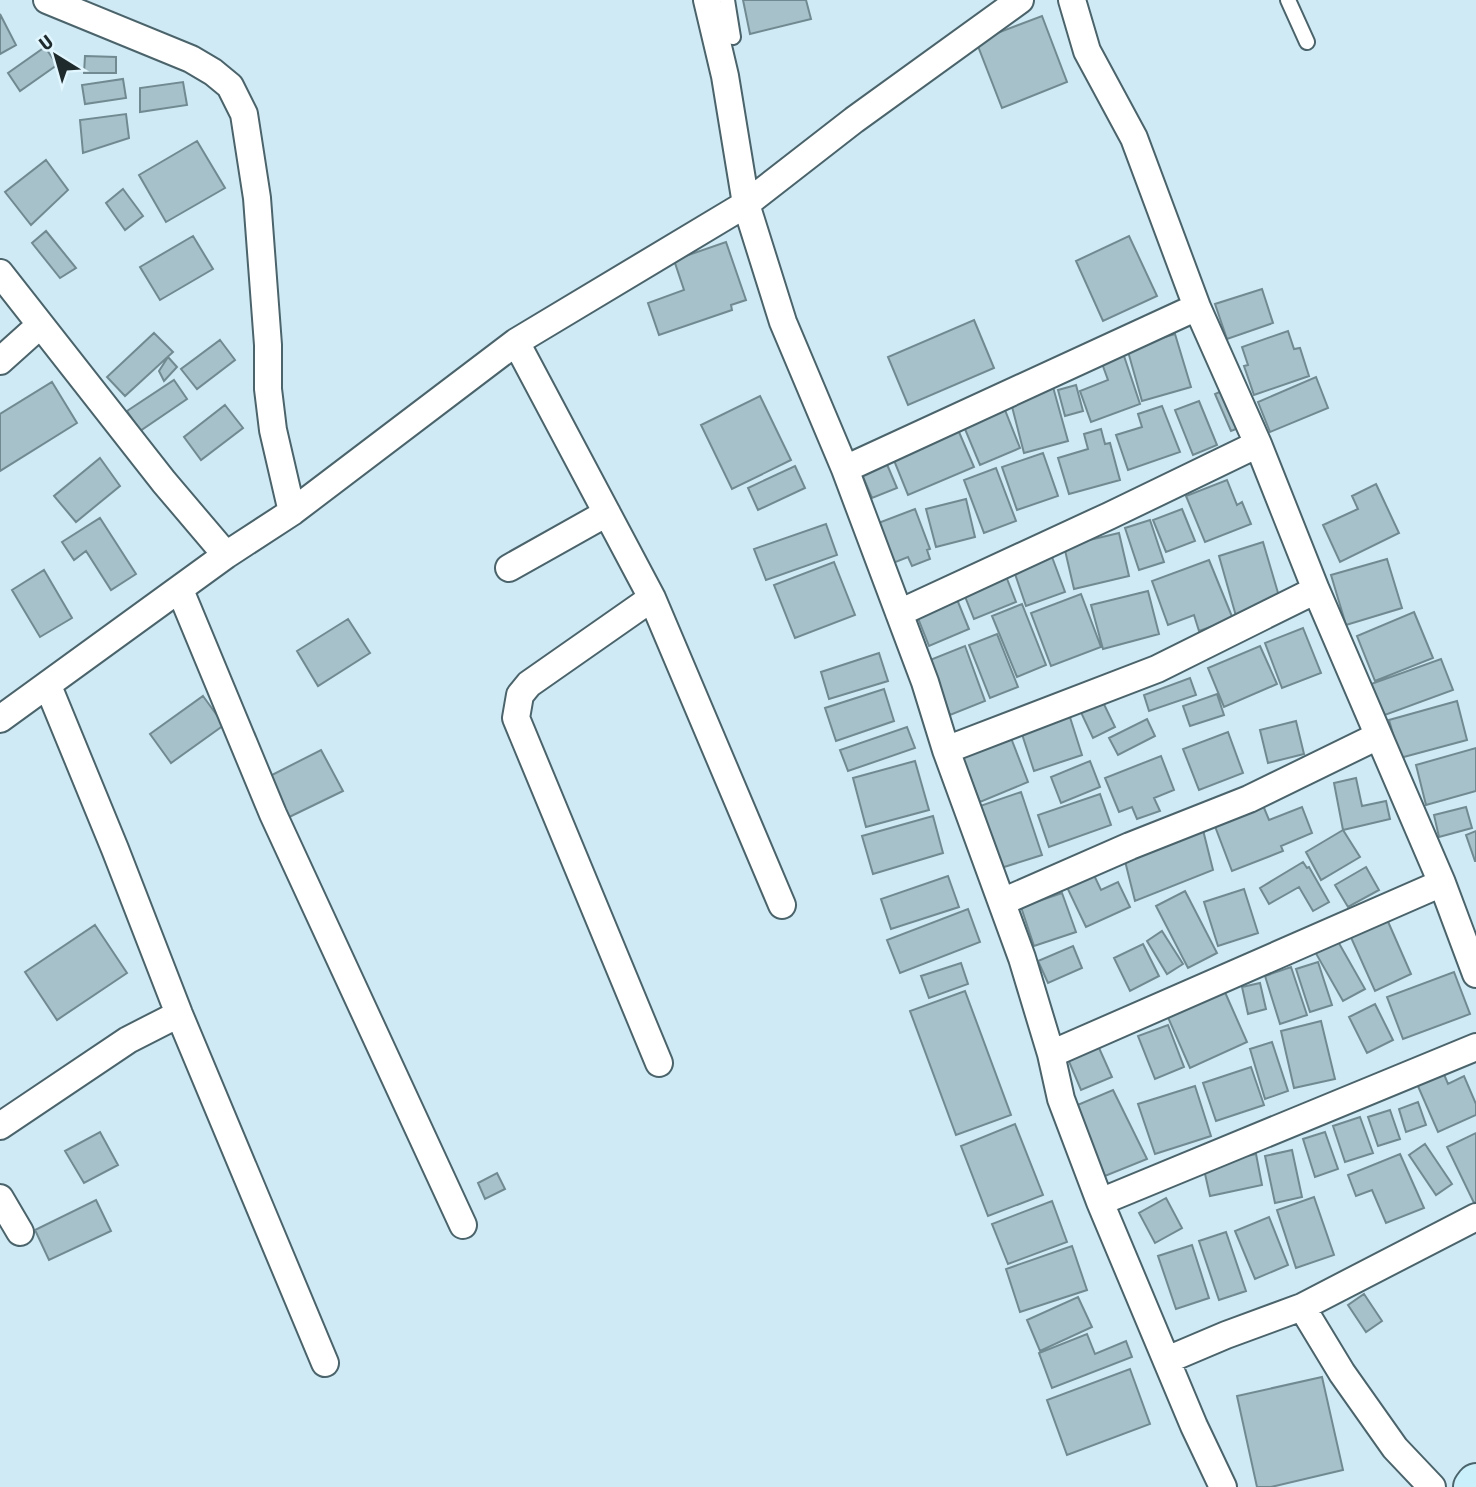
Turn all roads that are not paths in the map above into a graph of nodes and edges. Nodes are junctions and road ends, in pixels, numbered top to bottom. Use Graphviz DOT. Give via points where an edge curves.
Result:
graph roads {
  1 [pos="47,0"];
  2 [pos="707,0"];
  3 [pos="727,0"];
  4 [pos="1020,0"];
  5 [pos="1072,0"];
  6 [pos="1288,0"];
  7 [pos="733,37"];
  8 [pos="1307,42"];
  9 [pos="746,204"];
  10 [pos="0,273"];
  11 [pos="1197,307"];
  12 [pos="39,326"];
  13 [pos="516,341"];
  14 [pos="0,361"];
  15 [pos="1258,444"];
  16 [pos="845,469"];
  17 [pos="292,512"];
  18 [pos="607,513"];
  19 [pos="226,555"];
  20 [pos="509,568"];
  21 [pos="180,590"];
  22 [pos="1315,590"];
  23 [pos="652,598"];
  24 [pos="899,613"];
  25 [pos="47,686"];
  26 [pos="0,719"];
  27 [pos="1378,736"];
  28 [pos="946,750"];
  29 [pos="1442,883"];
  30 [pos="1002,902"];
  31 [pos="782,905"];
  32 [pos="1476,974"];
  33 [pos="179,1014"];
  34 [pos="1476,1047"];
  35 [pos="1051,1054"];
  36 [pos="659,1063"];
  37 [pos="0,1126"];
  38 [pos="0,1198"];
  39 [pos="1100,1202"];
  40 [pos="1476,1217"];
  41 [pos="463,1225"];
  42 [pos="20,1233"];
  43 [pos="1302,1307"];
  44 [pos="1167,1360"];
  45 [pos="325,1363"];
  46 [pos="1430,1484"];
  47 [pos="1223,1487"];
  1 -- 17 [label="street" via="191,59 230,86 239,100 257,198 273,430"];
  2 -- 9 [label="street"];
  3 -- 7 [label="lane"];
  4 -- 9 [label="street"];
  5 -- 11 [label="street" via="1087,51 1134,138"];
  6 -- 8 [label="lane"];
  9 -- 13 [label="street"];
  9 -- 16 [label="street" via="783,322"];
  10 -- 12 [label="street"];
  11 -- 15 [label="street"];
  11 -- 16 [label="street"];
  12 -- 14 [label="street"];
  12 -- 19 [label="street"];
  13 -- 17 [label="street"];
  13 -- 18 [label="street"];
  15 -- 22 [label="street"];
  15 -- 24 [label="street"];
  16 -- 24 [label="street"];
  17 -- 19 [label="street"];
  18 -- 20 [label="street"];
  18 -- 23 [label="street"];
  19 -- 21 [label="street"];
  21 -- 25 [label="street"];
  21 -- 41 [label="street" via="273,814"];
  22 -- 27 [label="street"];
  22 -- 28 [label="street" via="1157,669"];
  23 -- 31 [label="street"];
  23 -- 36 [label="street" via="529,684 520,695 516,718"];
  24 -- 28 [label="street"];
  25 -- 26 [label="street"];
  25 -- 33 [label="street"];
  27 -- 29 [label="street"];
  27 -- 30 [label="street" via="1249,799"];
  28 -- 30 [label="street"];
  29 -- 32 [label="street"];
  29 -- 35 [label="street"];
  30 -- 35 [label="street"];
  33 -- 37 [label="street" via="128,1040"];
  33 -- 45 [label="street"];
  34 -- 39 [label="street"];
  35 -- 39 [label="street" via="1061,1099"];
  38 -- 42 [label="street"];
  39 -- 44 [label="street"];
  40 -- 43 [label="street"];
  43 -- 44 [label="street"];
  43 -- 46 [label="street" via="1395,1448"];
  44 -- 47 [label="street"];
}
